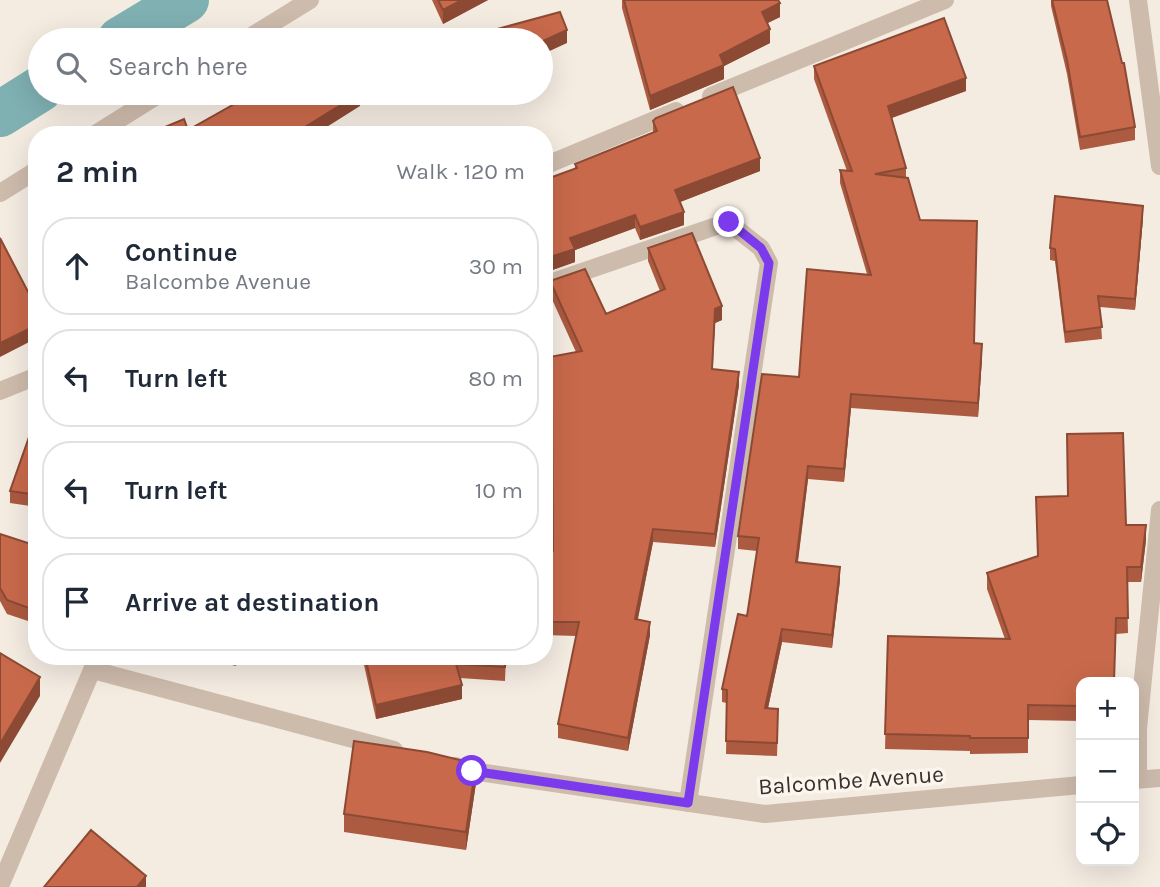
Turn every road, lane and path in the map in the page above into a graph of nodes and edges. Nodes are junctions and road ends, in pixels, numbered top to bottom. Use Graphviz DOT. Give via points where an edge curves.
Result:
graph roads {
  1 [pos="310,0"];
  2 [pos="944,0"];
  3 [pos="1138,0"];
  4 [pos="264,28"];
  5 [pos="142,105"];
  6 [pos="108,126"];
  7 [pos="553,162"];
  8 [pos="1160,166"];
  9 [pos="28,176"];
  10 [pos="0,193"];
  11 [pos="553,282"];
  12 [pos="28,380"];
  13 [pos="0,391"];
  14 [pos="1160,510"];
  15 [pos="95,665"];
  16 [pos="103,665"];
  17 [pos="1138,740"];
  18 [pos="407,753"];
  19 [pos="433,760"];
  20 [pos="1160,778"];
  21 [pos="1139,780"];
  22 [pos="1076,785"];
  23 [pos="688,803"];
  24 [pos="0,886"];
  1 -- 4 [label="street"];
  2 -- 7 [label="street"];
  3 -- 8 [label="street"];
  5 -- 6 [label="street"];
  9 -- 10 [label="street"];
  11 -- 23 [label="street" via="729,222 761,248 769,263"];
  12 -- 13 [label="street"];
  14 -- 17 [label="street"];
  15 -- 24 [label="street"];
  16 -- 18 [label="street"];
  19 -- 23 [label="street, Balcombe Avenue" via="472,771"];
  20 -- 21 [label="street"];
  22 -- 23 [label="street, Balcombe Avenue" via="765,814"];
}
